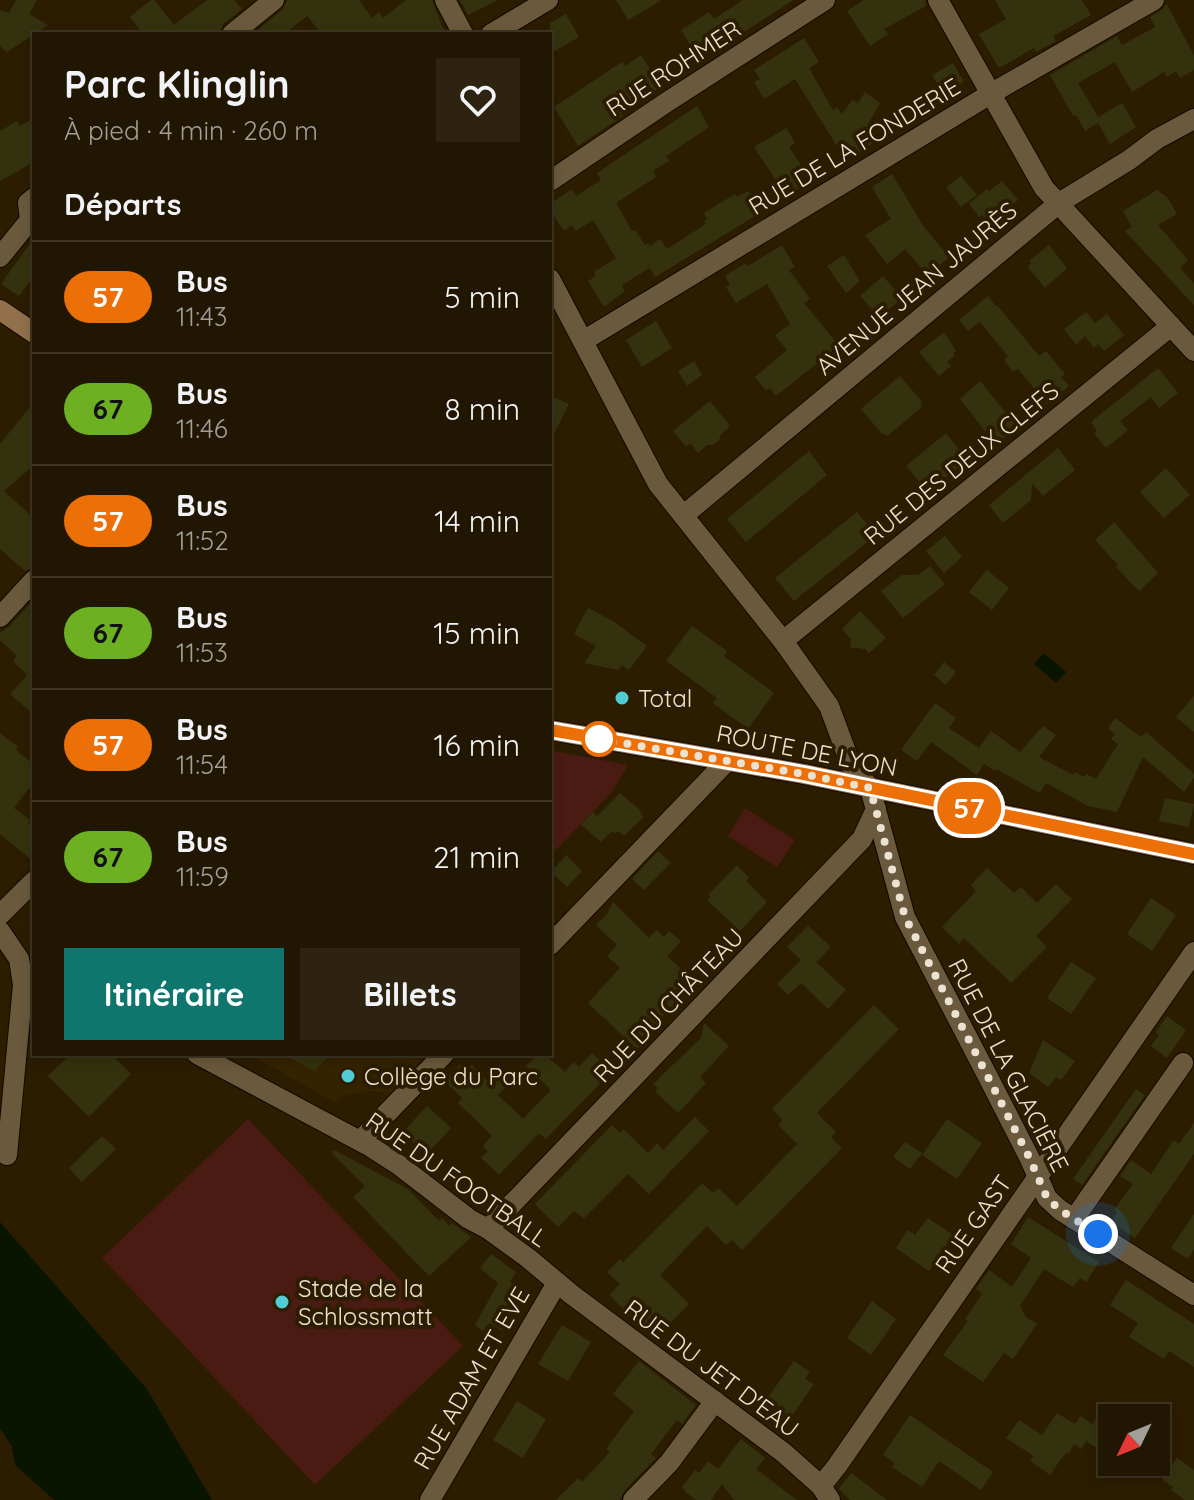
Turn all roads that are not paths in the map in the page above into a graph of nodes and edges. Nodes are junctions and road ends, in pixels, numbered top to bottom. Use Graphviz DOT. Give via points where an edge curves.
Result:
graph roads {
  1 [pos="274,0"];
  2 [pos="445,0"];
  3 [pos="548,0"];
  4 [pos="825,0"];
  5 [pos="938,0"];
  6 [pos="1154,0"];
  7 [pos="234,32"];
  8 [pos="462,32"];
  9 [pos="494,32"];
  10 [pos="992,93"];
  11 [pos="1194,119"];
  12 [pos="552,180"];
  13 [pos="32,200"];
  14 [pos="1059,203"];
  15 [pos="0,257"];
  16 [pos="552,283"];
  17 [pos="0,310"];
  18 [pos="1171,326"];
  19 [pos="32,332"];
  20 [pos="583,341"];
  21 [pos="1194,351"];
  22 [pos="684,515"];
  23 [pos="32,582"];
  24 [pos="0,617"];
  25 [pos="783,641"];
  26 [pos="552,730"];
  27 [pos="727,761"];
  28 [pos="870,788"];
  29 [pos="876,809"];
  30 [pos="1194,854"];
  31 [pos="32,883"];
  32 [pos="0,915"];
  33 [pos="0,931"];
  34 [pos="552,943"];
  35 [pos="1194,952"];
  36 [pos="26,963"];
  37 [pos="201,1056"];
  38 [pos="442,1056"];
  39 [pos="1183,1063"];
  40 [pos="360,1141"];
  41 [pos="7,1155"];
  42 [pos="1037,1178"];
  43 [pos="1074,1219"];
  44 [pos="488,1229"];
  45 [pos="557,1283"];
  46 [pos="1194,1295"];
  47 [pos="715,1401"];
  48 [pos="826,1493"];
  49 [pos="430,1500"];
  50 [pos="633,1500"];
  1 -- 7 [label="street"];
  2 -- 8 [label="street"];
  3 -- 9 [label="street"];
  4 -- 12 [label="street, RUE ROHMER"];
  5 -- 10 [label="street"];
  6 -- 10 [label="street, RUE DE LA FONDERIE"];
  10 -- 14 [label="street" via="1044,188"];
  10 -- 20 [label="street, RUE DE LA FONDERIE"];
  11 -- 14 [label="street, AVENUE JEAN JAURÈS"];
  13 -- 15 [label="street" via="30,220"];
  14 -- 18 [label="street"];
  14 -- 22 [label="street, AVENUE JEAN JAURÈS"];
  16 -- 20 [label="street, RUE DE LA GLACIÈRE"];
  17 -- 19 [label="main road"];
  18 -- 21 [label="street"];
  18 -- 25 [label="street, RUE DES DEUX CLEFS"];
  20 -- 22 [label="street, RUE DE LA GLACIÈRE" via="658,484"];
  22 -- 25 [label="street, RUE DE LA GLACIÈRE"];
  23 -- 24 [label="street"];
  25 -- 28 [label="street, RUE DE LA GLACIÈRE" via="829,706 851,765"];
  26 -- 27 [label="main road, ROUTE DE LYON"];
  27 -- 28 [label="main road, ROUTE DE LYON"];
  27 -- 34 [label="street"];
  28 -- 29 [label="street, RUE DE LA GLACIÈRE"];
  28 -- 30 [label="main road, ROUTE DE LYON"];
  29 -- 42 [label="street, RUE DE LA GLACIÈRE" via="905,917"];
  29 -- 44 [label="street, RUE DU CHÂTEAU" via="862,839"];
  31 -- 32 [label="street"];
  33 -- 36 [label="street"];
  35 -- 42 [label="street, RUE GAST"];
  36 -- 41 [label="street"];
  37 -- 40 [label="street, RUE DU FOOTBALL"];
  38 -- 40 [label="street"];
  39 -- 43 [label="street"];
  40 -- 44 [label="street, RUE DU FOOTBALL"];
  42 -- 43 [label="street, RUE DE LA GLACIÈRE" via="1047,1198"];
  42 -- 48 [label="street, RUE GAST" via="837,1466"];
  43 -- 46 [label="street, RUE DE LA GLACIÈRE"];
  44 -- 45 [label="street, RUE DU FOOTBALL"];
  45 -- 47 [label="street, RUE DU JET D'EAU"];
  45 -- 49 [label="street, RUE ADAM ET EVE"];
  47 -- 48 [label="street, RUE DU JET D'EAU"];
  47 -- 50 [label="street" via="669,1463"];
}
